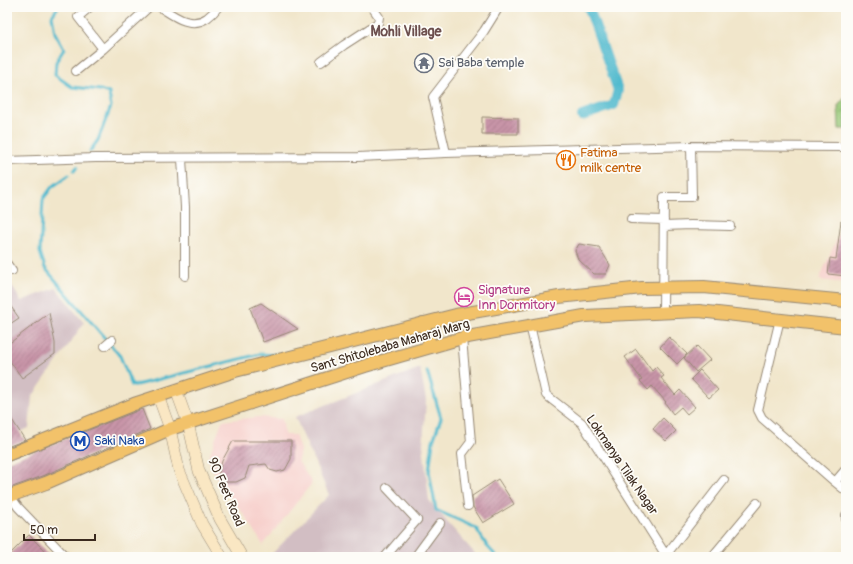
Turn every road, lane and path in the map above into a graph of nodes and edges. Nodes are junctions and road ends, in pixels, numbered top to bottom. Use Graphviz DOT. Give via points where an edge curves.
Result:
graph roads {
  1 [pos="90,7"];
  2 [pos="150,7"];
  3 [pos="160,7"];
  4 [pos="218,7"];
  5 [pos="372,7"];
  6 [pos="498,7"];
  7 [pos="103,49"];
  8 [pos="321,62"];
  9 [pos="76,71"];
  10 [pos="691,146"];
  11 [pos="846,148"];
  12 [pos="446,152"];
  13 [pos="182,159"];
  14 [pos="7,161"];
  15 [pos="631,219"];
  16 [pos="664,223"];
  17 [pos="730,226"];
  18 [pos="185,276"];
  19 [pos="663,288"];
  20 [pos="846,301"];
  21 [pos="663,312"];
  22 [pos="780,319"];
  23 [pos="423,323"];
  24 [pos="530,325"];
  25 [pos="846,327"];
  26 [pos="462,338"];
  27 [pos="112,340"];
  28 [pos="105,346"];
  29 [pos="431,347"];
  30 [pos="176,390"];
  31 [pos="158,396"];
  32 [pos="188,423"];
  33 [pos="170,429"];
  34 [pos="7,455"];
  35 [pos="846,469"];
  36 [pos="724,480"];
  37 [pos="834,482"];
  38 [pos="387,488"];
  39 [pos="846,490"];
  40 [pos="8,497"];
  41 [pos="757,503"];
  42 [pos="468,506"];
  43 [pos="846,515"];
  44 [pos="846,519"];
  45 [pos="440,523"];
  46 [pos="667,556"];
  47 [pos="66,557"];
  48 [pos="222,557"];
  49 [pos="242,557"];
  50 [pos="385,557"];
  51 [pos="415,557"];
  52 [pos="712,557"];
  1 -- 7 [label="street" via="78,17"];
  2 -- 7 [label="street"];
  3 -- 4 [label="street" via="179,19 194,23 206,18"];
  5 -- 8 [label="street" via="379,17 378,23"];
  6 -- 12 [label="street" via="484,31 433,97"];
  7 -- 9 [label="street"];
  10 -- 11 [label="street"];
  10 -- 12 [label="street"];
  10 -- 16 [label="street" via="692,197 664,197"];
  12 -- 13 [label="street" via="358,157"];
  13 -- 14 [label="street"];
  13 -- 18 [label="street"];
  15 -- 16 [label="street"];
  16 -- 17 [label="street"];
  16 -- 19 [label="street"];
  19 -- 20 [label="main road, Sant Shitolebaba Maharaj Marg" via="704,287"];
  19 -- 21 [label="street"];
  19 -- 23 [label="main road, Sant Shitolebaba Maharaj Marg" via="559,297"];
  21 -- 22 [label="main road, Sant Shitolebaba Maharaj Marg" via="699,311"];
  21 -- 24 [label="main road, Sant Shitolebaba Maharaj Marg" via="584,316"];
  22 -- 25 [label="main road, Sant Shitolebaba Maharaj Marg"];
  22 -- 37 [label="street" via="758,410 762,418"];
  23 -- 29 [label="main road"];
  23 -- 30 [label="main road, Sant Shitolebaba Maharaj Marg" via="235,371"];
  24 -- 26 [label="main road, Sant Shitolebaba Maharaj Marg"];
  24 -- 46 [label="street, Lokmanya Tilak Nagar" via="546,395 582,423"];
  26 -- 29 [label="main road, Sant Shitolebaba Maharaj Marg"];
  26 -- 42 [label="street" via="471,442 462,454"];
  27 -- 28 [label="street"];
  29 -- 32 [label="main road, Sant Shitolebaba Maharaj Marg"];
  30 -- 31 [label="main road, Sant Shitolebaba Maharaj Marg"];
  30 -- 32 [label="street, 90 Feet Road"];
  31 -- 33 [label="street"];
  31 -- 34 [label="main road, Sant Shitolebaba Maharaj Marg"];
  32 -- 33 [label="main road, Sant Shitolebaba Maharaj Marg"];
  32 -- 49 [label="street, 90 Feet Road" via="199,471 220,519"];
  33 -- 40 [label="main road, Sant Shitolebaba Maharaj Marg"];
  33 -- 48 [label="street" via="179,470 202,524"];
  35 -- 37 [label="street"];
  36 -- 46 [label="street"];
  37 -- 39 [label="street"];
  38 -- 50 [label="street" via="417,520"];
  40 -- 47 [label="street"];
  41 -- 52 [label="street"];
  43 -- 44 [label="street"];
  45 -- 51 [label="street"];
}
